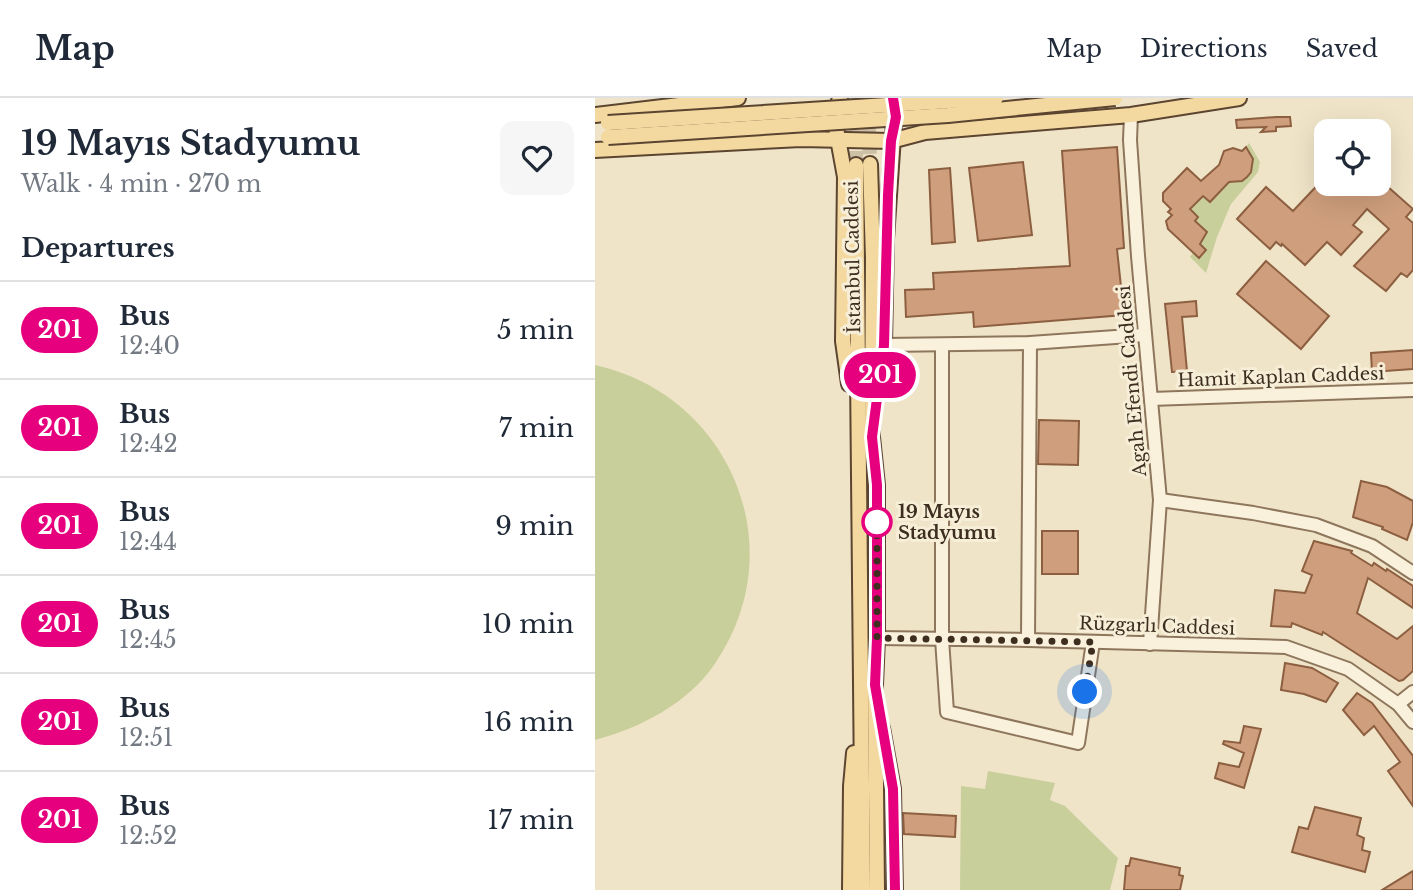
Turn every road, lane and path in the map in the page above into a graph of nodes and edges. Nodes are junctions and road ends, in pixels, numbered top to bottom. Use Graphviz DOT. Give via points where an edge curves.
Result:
graph roads {
  1 [pos="738,98"];
  2 [pos="840,98"];
  3 [pos="894,98"];
  4 [pos="996,98"];
  5 [pos="1115,98"];
  6 [pos="1238,98"];
  7 [pos="595,115"];
  8 [pos="1131,115"];
  9 [pos="601,131"];
  10 [pos="839,139"];
  11 [pos="891,141"];
  12 [pos="595,150"];
  13 [pos="863,164"];
  14 [pos="1145,335"];
  15 [pos="1030,343"];
  16 [pos="884,345"];
  17 [pos="942,345"];
  18 [pos="1413,390"];
  19 [pos="1151,399"];
  20 [pos="865,437"];
  21 [pos="1160,500"];
  22 [pos="1413,573"];
  23 [pos="877,638"];
  24 [pos="942,639"];
  25 [pos="1028,640"];
  26 [pos="1093,642"];
  27 [pos="1150,644"];
  28 [pos="868,685"];
  29 [pos="1413,692"];
  30 [pos="1398,704"];
  31 [pos="1413,722"];
  32 [pos="849,890"];
  33 [pos="863,890"];
  34 [pos="877,890"];
  35 [pos="895,890"];
  1 -- 7 [label="main road"];
  2 -- 10 [label="main road" via="834,117"];
  3 -- 11 [label="main road"];
  4 -- 9 [label="main road, bridge"];
  5 -- 9 [label="main road, bridge" via="948,115"];
  6 -- 8 [label="main road"];
  8 -- 11 [label="main road" via="925,132"];
  8 -- 14 [label="street, Agah Efendi Caddesi"];
  10 -- 11 [label="main road"];
  10 -- 12 [label="main road"];
  10 -- 20 [label="main road" via="845,177 843,341"];
  11 -- 16 [label="main road"];
  13 -- 20 [label="main road, İstanbul Caddesi" via="873,258"];
  14 -- 15 [label="street"];
  14 -- 19 [label="street, Agah Efendi Caddesi"];
  15 -- 17 [label="street"];
  15 -- 25 [label="street"];
  16 -- 17 [label="street"];
  16 -- 20 [label="main road"];
  17 -- 24 [label="street"];
  18 -- 19 [label="street, Hamit Kaplan Caddesi"];
  19 -- 21 [label="street, Agah Efendi Caddesi"];
  20 -- 23 [label="main road, İstanbul Caddesi" via="877,485"];
  20 -- 28 [label="main road, İstanbul Caddesi"];
  21 -- 22 [label="street" via="1315,525 1372,546"];
  21 -- 27 [label="street, Agah Efendi Caddesi"];
  23 -- 24 [label="street, Rüzgarlı Caddesi"];
  23 -- 28 [label="main road, İstanbul Caddesi"];
  24 -- 25 [label="street, Rüzgarlı Caddesi"];
  24 -- 26 [label="street" via="947,712 1078,743"];
  25 -- 26 [label="street, Rüzgarlı Caddesi"];
  26 -- 27 [label="street, Rüzgarlı Caddesi"];
  27 -- 30 [label="street, Rüzgarlı Caddesi" via="1286,647 1348,669"];
  28 -- 32 [label="main road, İstanbul Caddesi" via="851,786"];
  28 -- 33 [label="main road, İstanbul Caddesi"];
  28 -- 34 [label="main road, İstanbul Caddesi"];
  28 -- 35 [label="main road, İstanbul Caddesi" via="893,789"];
  29 -- 30 [label="street"];
  30 -- 31 [label="street, Rüzgarlı Caddesi"];
}
